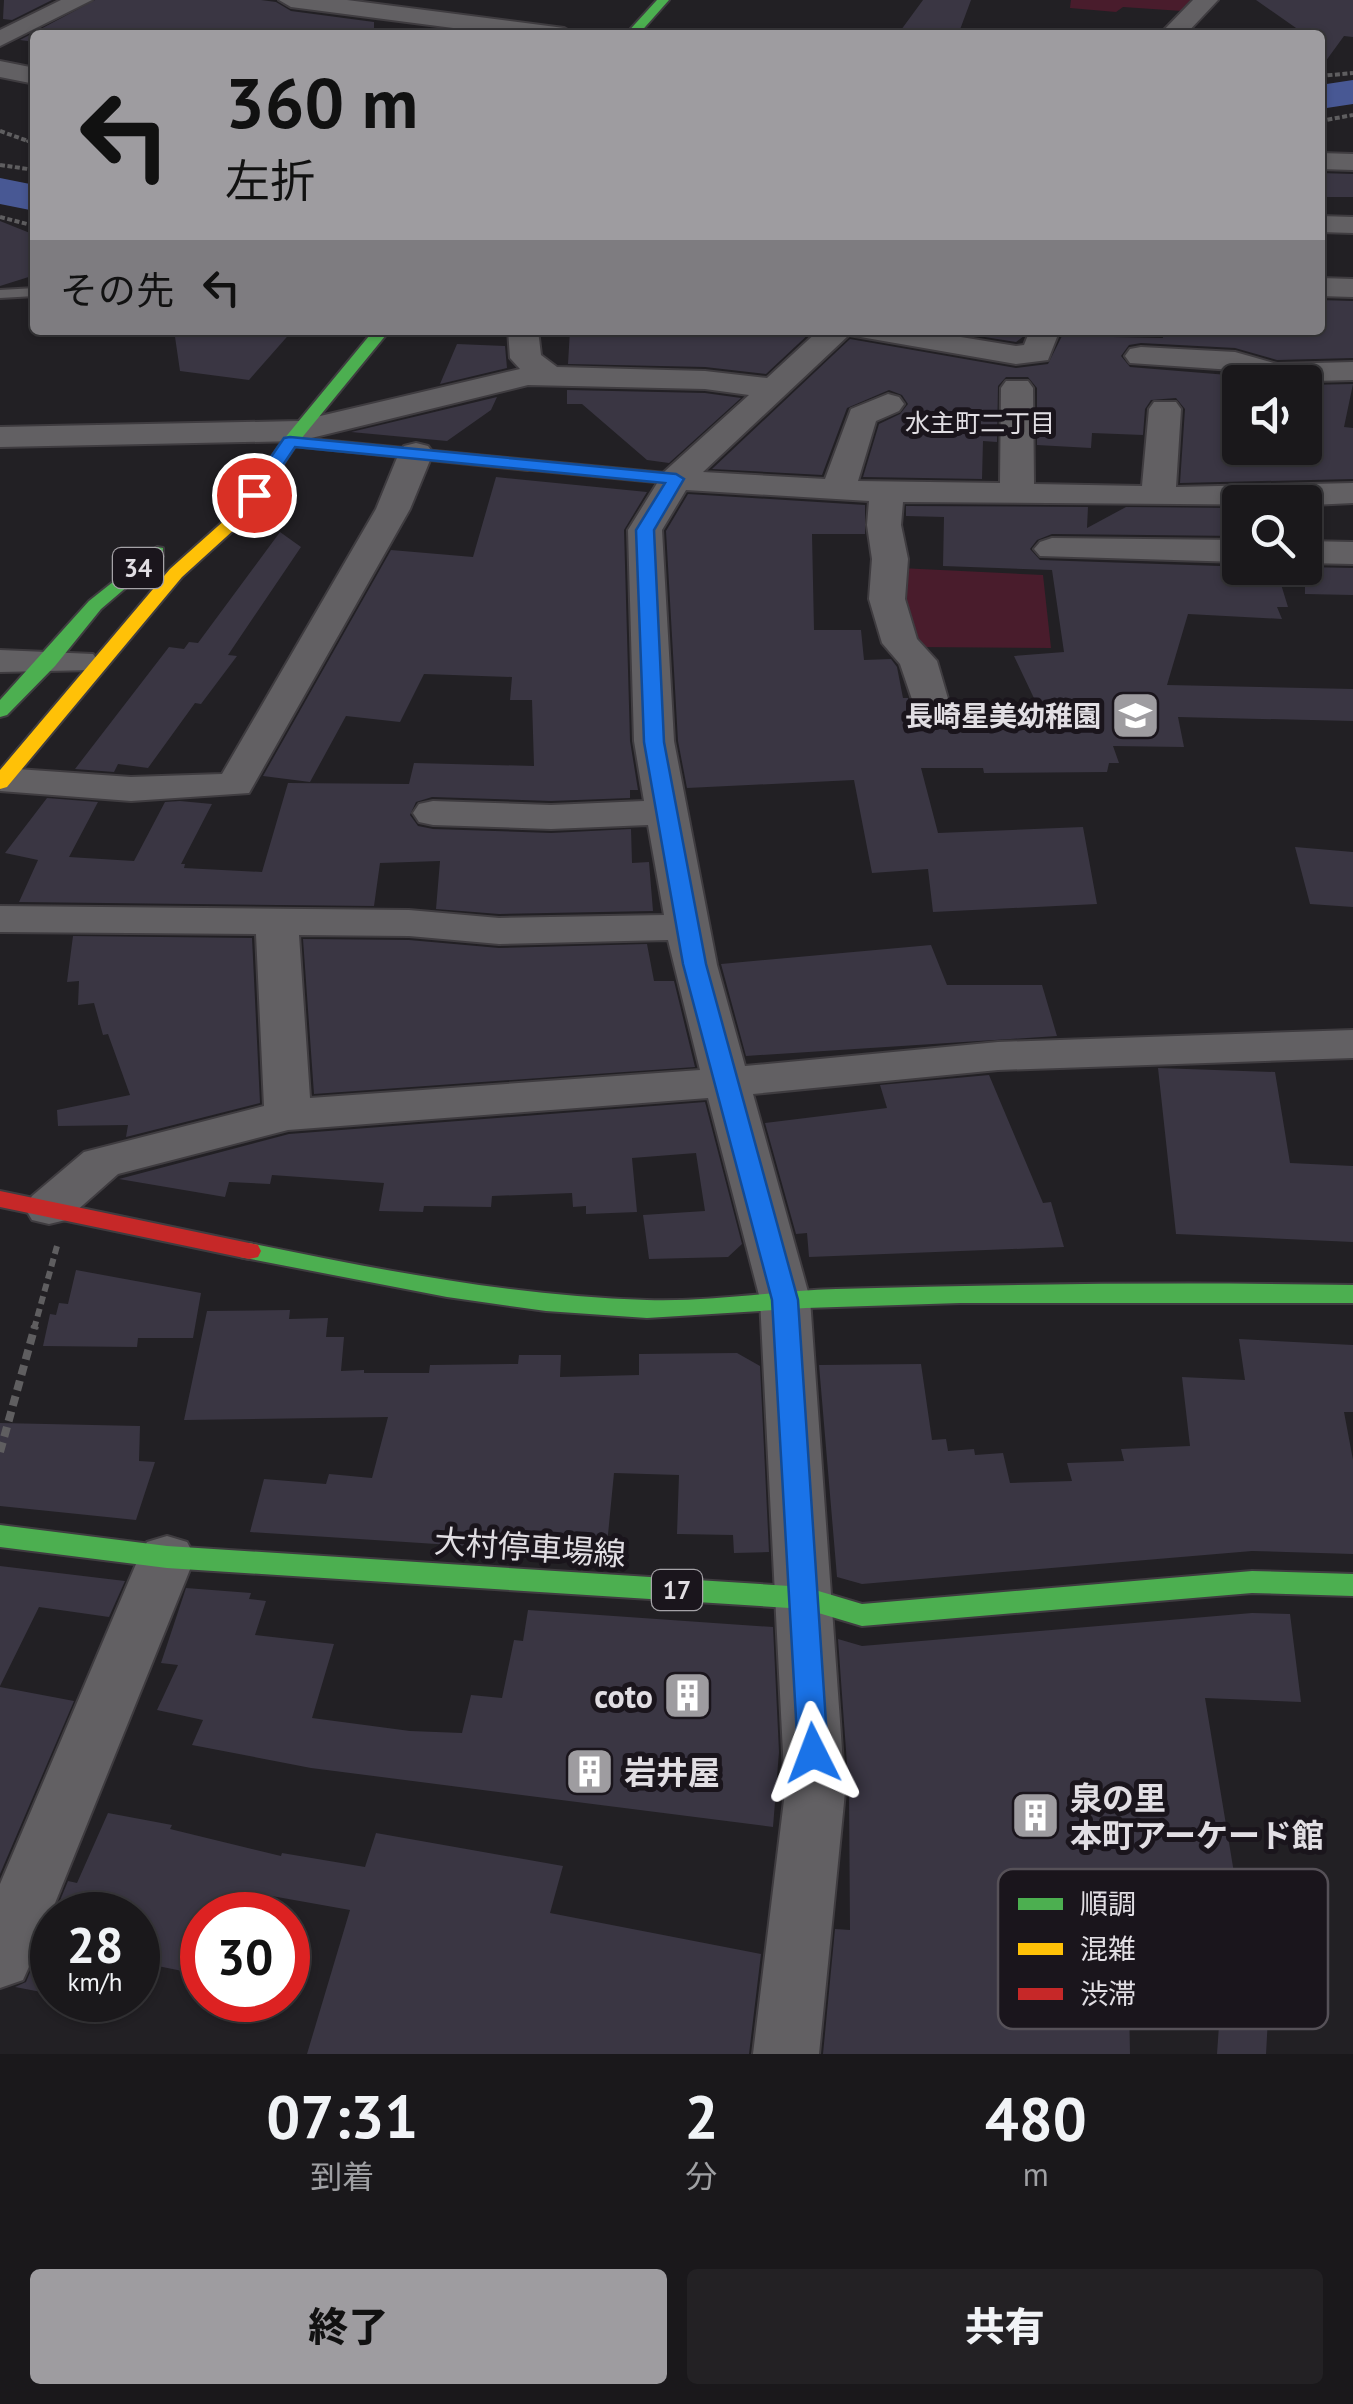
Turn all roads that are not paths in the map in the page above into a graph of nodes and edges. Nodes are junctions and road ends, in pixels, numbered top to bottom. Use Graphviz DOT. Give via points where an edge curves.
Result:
graph roads {
  1 [pos="80,0"];
  2 [pos="290,0"];
  3 [pos="663,0"];
  4 [pos="1206,0"];
  5 [pos="0,8"];
  6 [pos="390,13"];
  7 [pos="50,14"];
  8 [pos="380,30"];
  9 [pos="524,30"];
  10 [pos="636,30"];
  11 [pos="1176,30"];
  12 [pos="0,39"];
  13 [pos="0,69"];
  14 [pos="30,75"];
  15 [pos="1325,161"];
  16 [pos="1353,162"];
  17 [pos="1325,224"];
  18 [pos="1353,224"];
  19 [pos="1325,287"];
  20 [pos="1353,288"];
  21 [pos="30,292"];
  22 [pos="0,294"];
  23 [pos="378,335"];
  24 [pos="524,335"];
  25 [pos="832,335"];
  26 [pos="892,335"];
  27 [pos="1043,335"];
  28 [pos="1141,356"];
  29 [pos="1353,370"];
  30 [pos="550,377"];
  31 [pos="773,388"];
  32 [pos="1017,388"];
  33 [pos="888,404"];
  34 [pos="1165,409"];
  35 [pos="295,436"];
  36 [pos="0,437"];
  37 [pos="416,453"];
  38 [pos="676,479"];
  39 [pos="838,490"];
  40 [pos="229,491"];
  41 [pos="888,492"];
  42 [pos="1353,492"];
  43 [pos="1017,494"];
  44 [pos="1112,496"];
  45 [pos="1158,496"];
  46 [pos="168,542"];
  47 [pos="1052,549"];
  48 [pos="1127,550"];
  49 [pos="1222,551"];
  50 [pos="1322,552"];
  51 [pos="1353,552"];
  52 [pos="0,660"];
  53 [pos="48,662"];
  54 [pos="97,662"];
  55 [pos="0,710"];
  56 [pos="932,710"];
  57 [pos="1,782"];
  58 [pos="666,812"];
  59 [pos="433,813"];
  60 [pos="0,920"];
  61 [pos="276,922"];
  62 [pos="687,927"];
  63 [pos="1353,1044"];
  64 [pos="729,1082"];
  65 [pos="288,1114"];
  66 [pos="0,1199"];
  67 [pos="58,1210"];
  68 [pos="1353,1294"];
  69 [pos="785,1300"];
  70 [pos="0,1536"];
  71 [pos="166,1557"];
  72 [pos="1353,1585"];
  73 [pos="805,1598"];
  74 [pos="0,1960"];
  75 [pos="786,2054"];
  1 -- 7 [label="street"];
  2 -- 6 [label="street"];
  3 -- 10 [label="main road"];
  4 -- 11 [label="street"];
  5 -- 7 [label="street"];
  6 -- 8 [label="street"];
  6 -- 9 [label="street"];
  7 -- 12 [label="street"];
  13 -- 14 [label="street"];
  15 -- 16 [label="street"];
  17 -- 18 [label="street"];
  19 -- 20 [label="street"];
  21 -- 22 [label="lane"];
  23 -- 35 [label="main road, 34"];
  24 -- 30 [label="street" via="526,358"];
  25 -- 31 [label="street"];
  26 -- 27 [label="street" via="1016,355 1036,352"];
  28 -- 29 [label="street" via="1235,361 1276,373"];
  30 -- 31 [label="street"];
  30 -- 35 [label="street" via="460,389"];
  31 -- 38 [label="street"];
  32 -- 43 [label="street"];
  33 -- 39 [label="street" via="862,416"];
  34 -- 45 [label="street"];
  35 -- 36 [label="street"];
  35 -- 37 [label="main road"];
  35 -- 40 [label="main road, 34"];
  35 -- 54 [label="main road, 34" via="242,512 176,572"];
  37 -- 38 [label="main road"];
  37 -- 57 [label="street" via="393,509 235,785 131,789"];
  38 -- 39 [label="street"];
  38 -- 58 [label="street" via="645,530 654,742"];
  39 -- 41 [label="street"];
  41 -- 43 [label="street"];
  41 -- 56 [label="street" via="887,599 900,643 918,661"];
  42 -- 45 [label="street"];
  43 -- 44 [label="street"];
  44 -- 45 [label="street"];
  44 -- 48 [label="street"];
  46 -- 53 [label="main road, 34" via="95,605"];
  47 -- 48 [label="street"];
  48 -- 49 [label="street"];
  50 -- 51 [label="street"];
  52 -- 53 [label="street"];
  53 -- 54 [label="street"];
  53 -- 55 [label="main road, 34"];
  54 -- 57 [label="main road, 34"];
  58 -- 59 [label="street"];
  58 -- 62 [label="street"];
  60 -- 61 [label="street"];
  61 -- 62 [label="street" via="500,931"];
  61 -- 65 [label="street"];
  62 -- 64 [label="street"];
  63 -- 64 [label="street" via="998,1056"];
  64 -- 65 [label="street"];
  64 -- 69 [label="street"];
  65 -- 67 [label="street" via="101,1163"];
  66 -- 67 [label="main road"];
  67 -- 69 [label="main road" via="422,1287 517,1300 652,1309"];
  68 -- 69 [label="main road" via="1152,1290"];
  69 -- 73 [label="street"];
  70 -- 71 [label="main road, 大村停車場線 / 17"];
  71 -- 73 [label="main road, 大村停車場線 / 17"];
  71 -- 74 [label="street"];
  72 -- 73 [label="main road, 大村停車場線 / 17" via="1252,1582 862,1615"];
  73 -- 75 [label="street" via="815,1792"];
}
